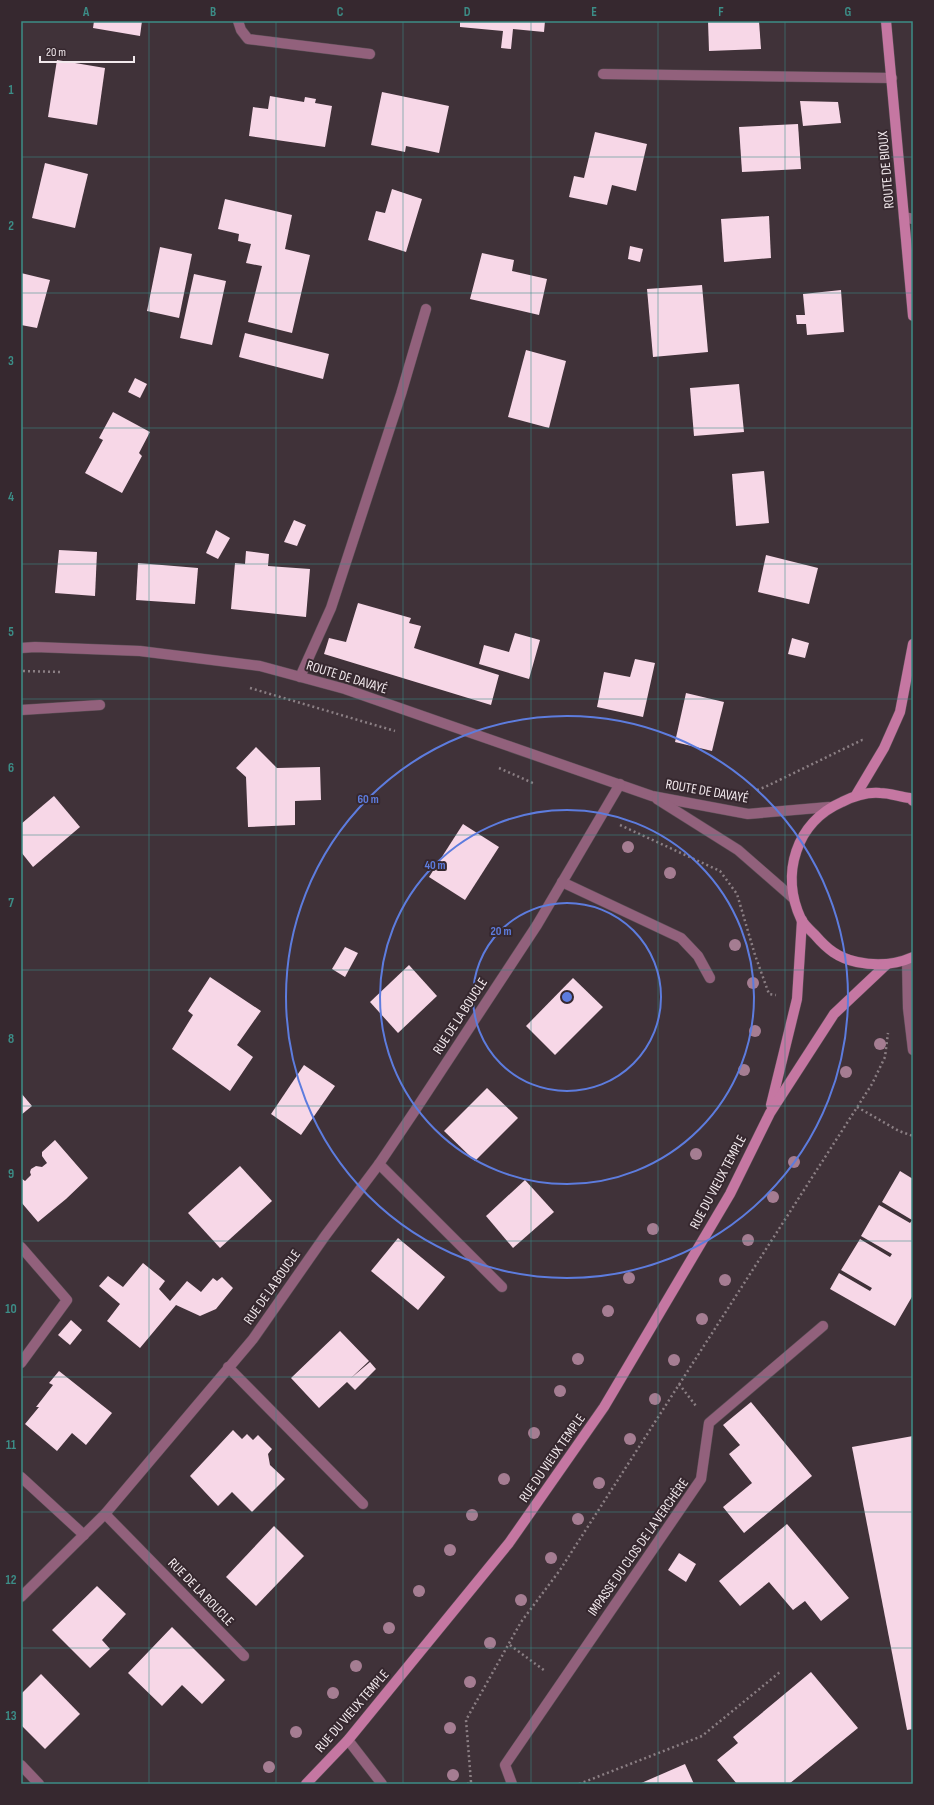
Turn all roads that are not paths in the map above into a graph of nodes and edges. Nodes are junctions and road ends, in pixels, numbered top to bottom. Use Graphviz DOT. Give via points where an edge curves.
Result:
graph roads {
  1 [pos="238,21"];
  2 [pos="886,21"];
  3 [pos="370,54"];
  4 [pos="603,74"];
  5 [pos="892,78"];
  6 [pos="909,218"];
  7 [pos="426,309"];
  8 [pos="913,316"];
  9 [pos="913,644"];
  10 [pos="21,648"];
  11 [pos="300,677"];
  12 [pos="100,705"];
  13 [pos="21,710"];
  14 [pos="620,784"];
  15 [pos="652,796"];
  16 [pos="856,796"];
  17 [pos="913,801"];
  18 [pos="829,807"];
  19 [pos="562,882"];
  20 [pos="793,898"];
  21 [pos="802,920"];
  22 [pos="910,958"];
  23 [pos="887,964"];
  24 [pos="710,978"];
  25 [pos="913,1050"];
  26 [pos="770,1112"];
  27 [pos="379,1164"];
  28 [pos="21,1247"];
  29 [pos="502,1287"];
  30 [pos="823,1326"];
  31 [pos="21,1363"];
  32 [pos="228,1367"];
  33 [pos="21,1477"];
  34 [pos="363,1504"];
  35 [pos="104,1514"];
  36 [pos="84,1535"];
  37 [pos="21,1597"];
  38 [pos="244,1656"];
  39 [pos="348,1740"];
  40 [pos="21,1765"];
  41 [pos="39,1784"];
  42 [pos="306,1784"];
  43 [pos="382,1784"];
  44 [pos="512,1784"];
  1 -- 3 [label="street" via="248,39"];
  2 -- 5 [label="main road, ROUTE DE BIOUX"];
  4 -- 5 [label="street"];
  5 -- 6 [label="main road, ROUTE DE BIOUX"];
  6 -- 8 [label="main road, ROUTE DE BIOUX"];
  7 -- 11 [label="street" via="331,608"];
  9 -- 16 [label="main road" via="900,712 884,748"];
  10 -- 11 [label="street, ROUTE DE DAVAYÉ" via="140,651 260,666"];
  11 -- 14 [label="street, ROUTE DE DAVAYÉ" via="360,694"];
  12 -- 13 [label="street"];
  14 -- 15 [label="street, ROUTE DE DAVAYÉ"];
  14 -- 19 [label="street, RUE DE LA BOUCLE"];
  15 -- 18 [label="street, ROUTE DE DAVAYÉ" via="748,814"];
  15 -- 20 [label="street, ROUTE DE DAVAYÉ" via="738,850"];
  16 -- 17 [label="main road" via="880,793 910,798"];
  16 -- 18 [label="main road"];
  18 -- 20 [label="main road" via="806,830 794,856 791,881"];
  19 -- 24 [label="street" via="681,938 698,956"];
  19 -- 27 [label="street, RUE DE LA BOUCLE" via="533,931"];
  20 -- 21 [label="main road"];
  21 -- 23 [label="main road" via="826,949 848,960 873,966"];
  21 -- 26 [label="main road, RUE DU VIEUX TEMPLE" via="796,999"];
  22 -- 23 [label="main road"];
  22 -- 25 [label="street" via="908,1008"];
  23 -- 26 [label="main road, RUE DU VIEUX TEMPLE" via="834,1014"];
  26 -- 39 [label="main road, RUE DU VIEUX TEMPLE" via="730,1194 604,1407 509,1543"];
  27 -- 29 [label="street"];
  27 -- 32 [label="street, RUE DE LA BOUCLE" via="253,1339"];
  28 -- 31 [label="street" via="67,1300"];
  30 -- 44 [label="street, IMPASSE DU CLOS DE LA VERCHÈRE" via="709,1423 701,1479 505,1765"];
  32 -- 34 [label="street"];
  32 -- 35 [label="street, RUE DE LA BOUCLE"];
  33 -- 36 [label="street"];
  35 -- 36 [label="street, RUE DE LA BOUCLE"];
  35 -- 38 [label="street, RUE DE LA BOUCLE"];
  36 -- 37 [label="street, RUE DE LA BOUCLE"];
  39 -- 42 [label="main road, RUE DU VIEUX TEMPLE"];
  39 -- 43 [label="street"];
  40 -- 41 [label="street"];
}
